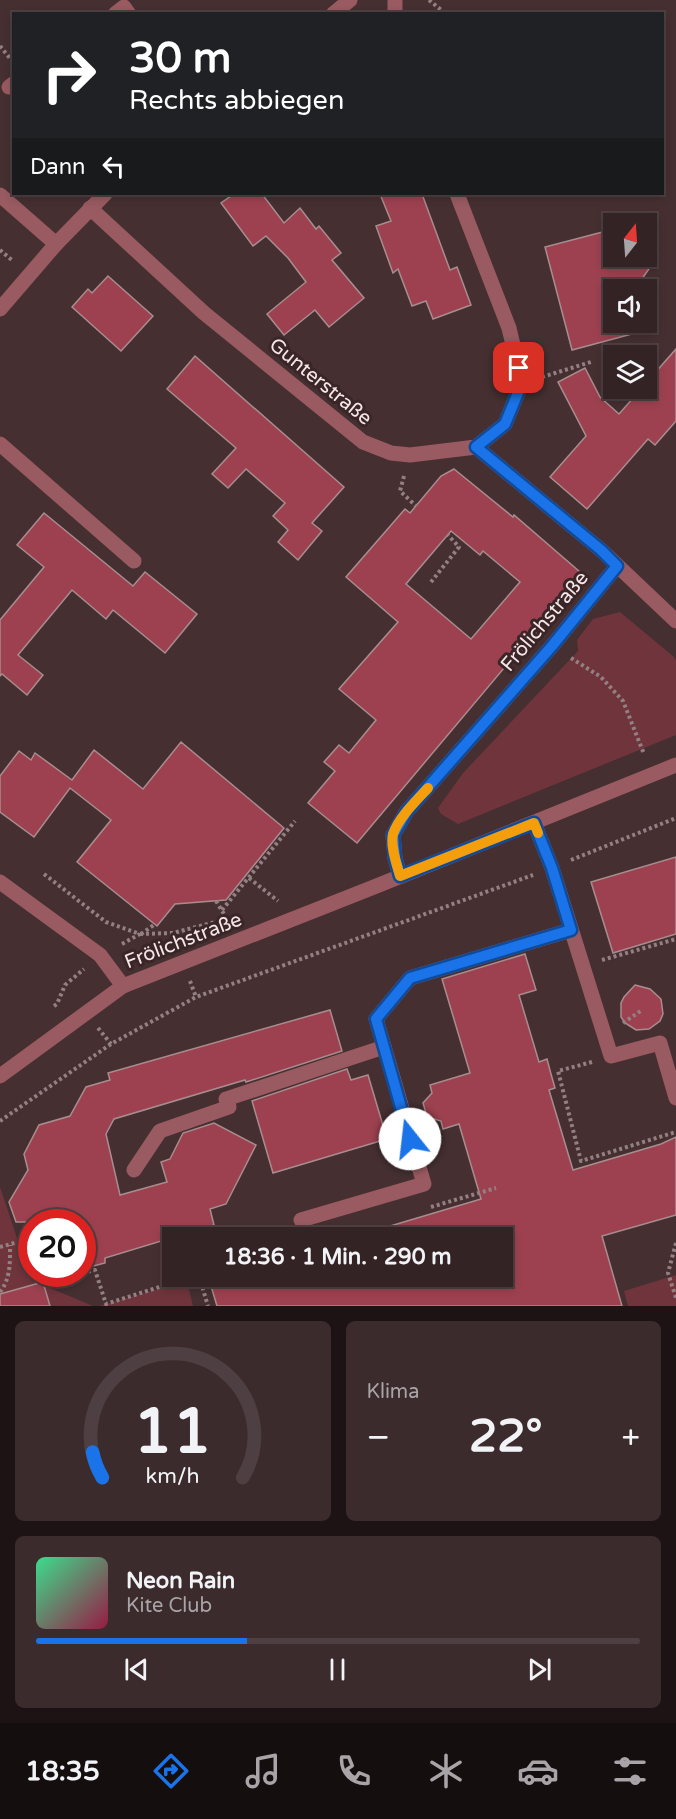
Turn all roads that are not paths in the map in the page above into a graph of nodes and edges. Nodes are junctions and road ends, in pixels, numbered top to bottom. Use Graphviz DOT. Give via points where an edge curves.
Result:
graph roads {
  1 [pos="350,0"];
  2 [pos="117,12"];
  3 [pos="128,12"];
  4 [pos="335,12"];
  5 [pos="0,195"];
  6 [pos="104,195"];
  7 [pos="457,195"];
  8 [pos="90,208"];
  9 [pos="56,244"];
  10 [pos="0,309"];
  11 [pos="0,444"];
  12 [pos="476,447"];
  13 [pos="134,561"];
  14 [pos="617,566"];
  15 [pos="676,621"];
  16 [pos="676,765"];
  17 [pos="534,823"];
  18 [pos="400,876"];
  19 [pos="0,882"];
  20 [pos="571,930"];
  21 [pos="123,986"];
  22 [pos="384,1047"];
  23 [pos="0,1076"];
  24 [pos="676,1098"];
  25 [pos="134,1170"];
  26 [pos="301,1220"];
  1 -- 4 [label="street"];
  2 -- 3 [label="street" via="124,6"];
  5 -- 9 [label="street"];
  6 -- 8 [label="street"];
  7 -- 12 [label="street" via="509,328 522,383 505,424"];
  8 -- 9 [label="street"];
  8 -- 12 [label="street, Gunterstraße" via="204,314 363,442 391,453 410,455"];
  9 -- 10 [label="street"];
  11 -- 13 [label="street"];
  12 -- 14 [label="street, Frölichstraße"];
  14 -- 15 [label="street, Frölichstraße"];
  14 -- 18 [label="street, Frölichstraße" via="407,811 393,835"];
  16 -- 17 [label="street, Frölichstraße"];
  17 -- 18 [label="street, Frölichstraße"];
  17 -- 20 [label="street"];
  18 -- 21 [label="street, Frölichstraße"];
  19 -- 21 [label="street" via="100,955"];
  20 -- 22 [label="street" via="410,978 376,1019"];
  20 -- 24 [label="street" via="611,1056 660,1043"];
  21 -- 23 [label="street, Frölichstraße"];
  22 -- 25 [label="street" via="226,1099 229,1107 160,1131"];
  22 -- 26 [label="street" via="424,1184"];
}
